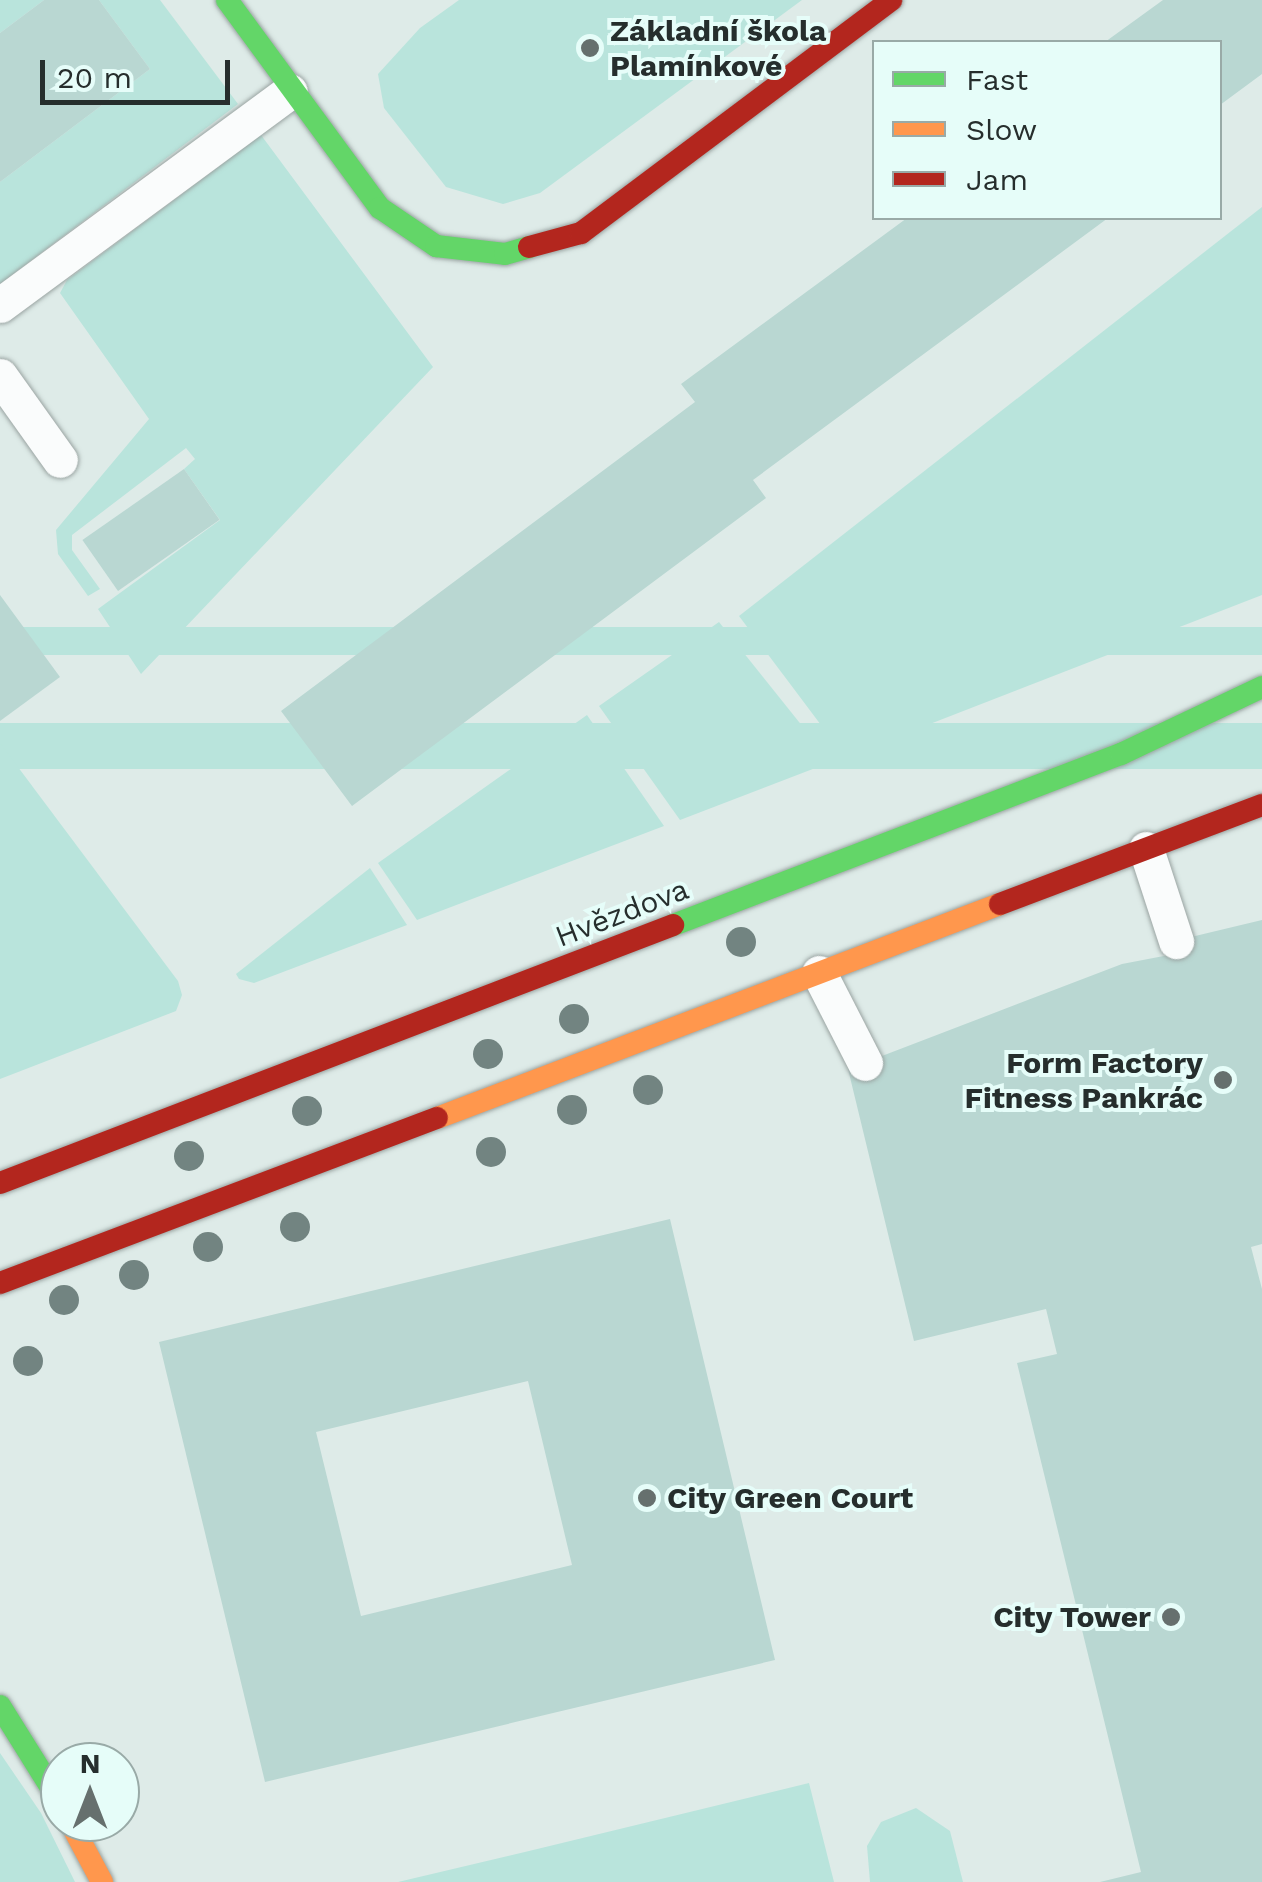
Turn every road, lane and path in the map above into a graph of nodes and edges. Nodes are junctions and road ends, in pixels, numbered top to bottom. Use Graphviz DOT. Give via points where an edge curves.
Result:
graph roads {
  1 [pos="227,0"];
  2 [pos="892,0"];
  3 [pos="290,91"];
  4 [pos="0,306"];
  5 [pos="0,376"];
  6 [pos="60,460"];
  7 [pos="1262,688"];
  8 [pos="1262,806"];
  9 [pos="1146,849"];
  10 [pos="1176,941"];
  11 [pos="819,973"];
  12 [pos="864,1063"];
  13 [pos="0,1184"];
  14 [pos="0,1283"];
  15 [pos="0,1706"];
  16 [pos="40,1770"];
  17 [pos="81,1842"];
  18 [pos="102,1882"];
  1 -- 3 [label="street"];
  2 -- 3 [label="street" via="581,232 505,254 436,246 380,208"];
  3 -- 4 [label="lane"];
  5 -- 6 [label="lane"];
  7 -- 13 [label="street, Hvězdova" via="1120,754"];
  8 -- 9 [label="street"];
  9 -- 10 [label="lane"];
  9 -- 11 [label="street"];
  11 -- 12 [label="lane"];
  11 -- 14 [label="street"];
  15 -- 16 [label="street"];
  17 -- 18 [label="street"];
}
